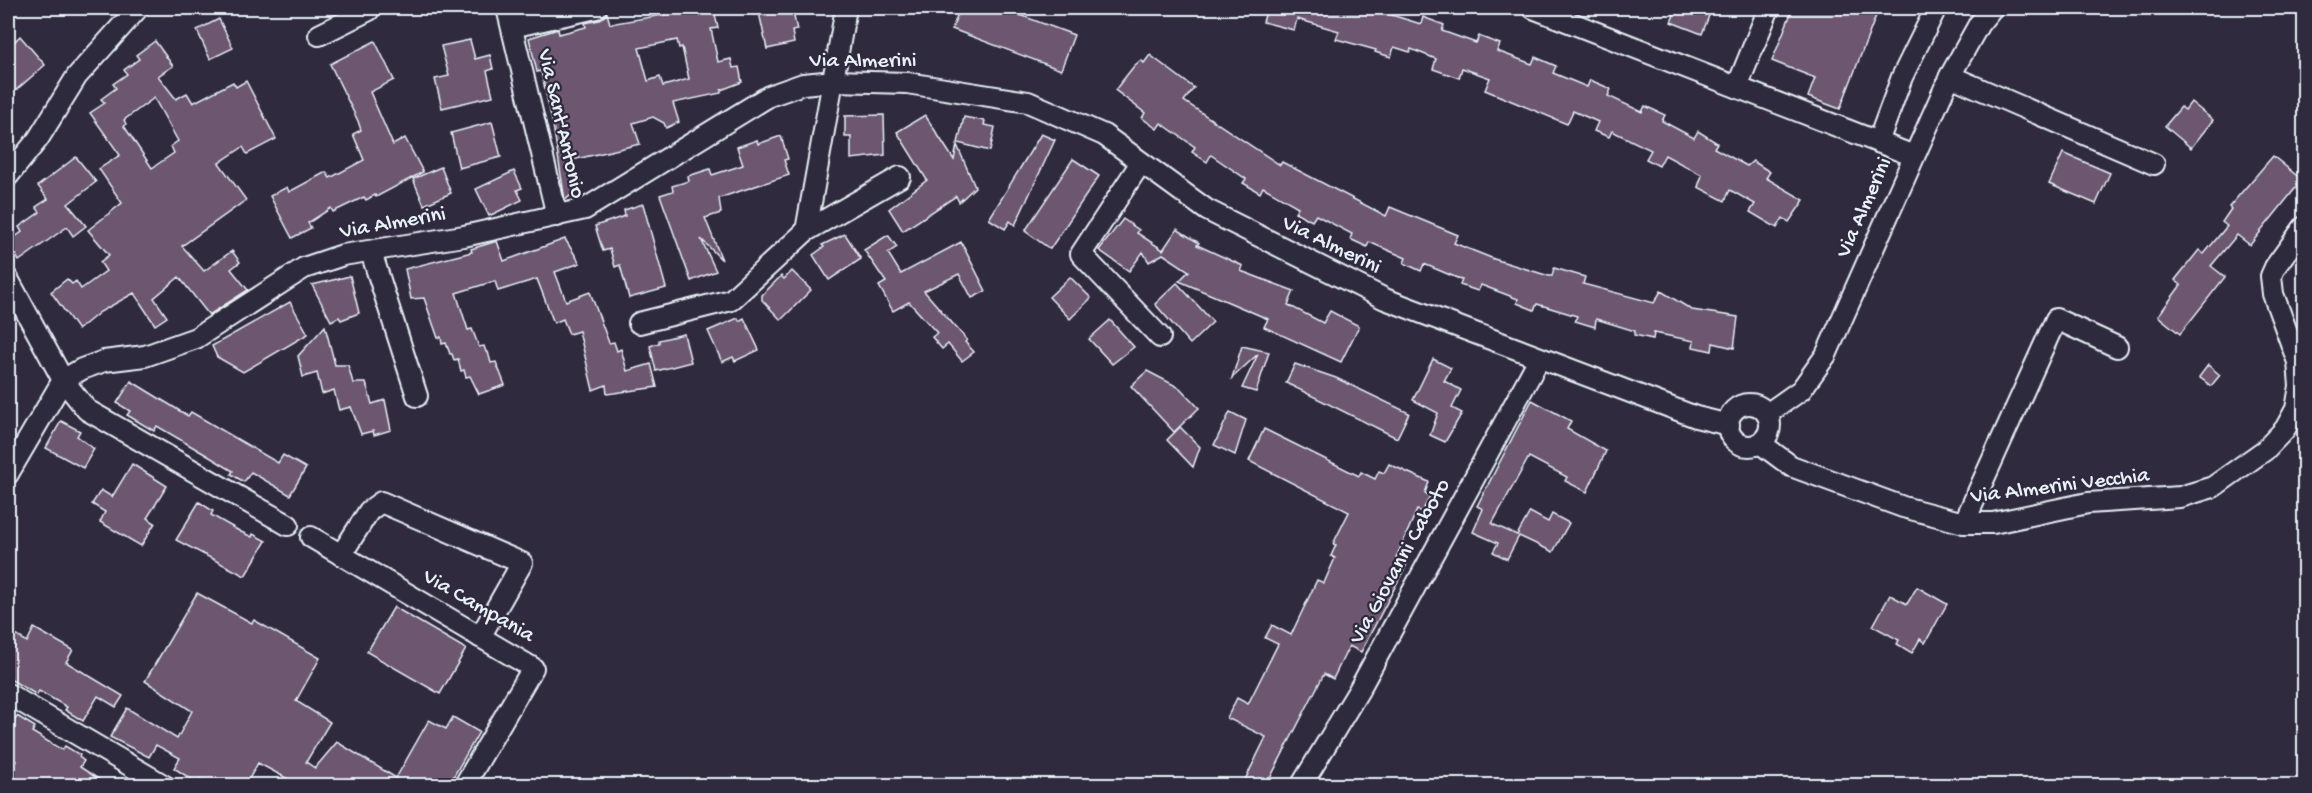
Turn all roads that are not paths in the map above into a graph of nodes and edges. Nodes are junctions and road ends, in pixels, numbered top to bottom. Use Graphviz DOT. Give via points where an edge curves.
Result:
graph roads {
  1 [pos="138,8"];
  2 [pos="368,8"];
  3 [pos="596,8"];
  4 [pos="846,8"];
  5 [pos="1533,8"];
  6 [pos="1769,8"];
  7 [pos="1936,8"];
  8 [pos="1992,8"];
  9 [pos="509,17"];
  10 [pos="319,34"];
  11 [pos="1950,76"];
  12 [pos="835,81"];
  13 [pos="1737,87"];
  14 [pos="1878,142"];
  15 [pos="1914,156"];
  16 [pos="1140,164"];
  17 [pos="2154,164"];
  18 [pos="8,176"];
  19 [pos="900,177"];
  20 [pos="557,216"];
  21 [pos="2304,227"];
  22 [pos="806,231"];
  23 [pos="371,252"];
  24 [pos="8,279"];
  25 [pos="639,323"];
  26 [pos="1160,337"];
  27 [pos="2116,347"];
  28 [pos="1539,359"];
  29 [pos="63,380"];
  30 [pos="417,396"];
  31 [pos="1767,414"];
  32 [pos="1729,425"];
  33 [pos="1760,443"];
  34 [pos="8,474"];
  35 [pos="1964,523"];
  36 [pos="288,525"];
  37 [pos="311,537"];
  38 [pos="341,555"];
  39 [pos="480,637"];
  40 [pos="8,694"];
  41 [pos="165,786"];
  42 [pos="464,786"];
  43 [pos="1301,786"];
  1 -- 18 [label="street" via="77,76 38,139"];
  2 -- 10 [label="street"];
  3 -- 9 [label="street"];
  4 -- 12 [label="street"];
  5 -- 13 [label="street"];
  6 -- 13 [label="street"];
  7 -- 14 [label="street" via="1902,77"];
  8 -- 11 [label="street, Via Almerini"];
  9 -- 20 [label="street, Via Sant'Antonio"];
  11 -- 15 [label="street, Via Almerini"];
  11 -- 17 [label="street"];
  12 -- 16 [label="street, Via Almerini" via="925,86 1028,102 1104,135"];
  12 -- 20 [label="street, Via Almerini" via="803,84 769,96 585,209"];
  12 -- 22 [label="street"];
  13 -- 14 [label="street"];
  14 -- 15 [label="street"];
  15 -- 31 [label="street, Via Almerini" via="1826,355 1801,390"];
  16 -- 26 [label="street" via="1081,254"];
  16 -- 28 [label="street, Via Almerini" via="1207,210 1256,237 1385,299"];
  19 -- 22 [label="street"];
  20 -- 23 [label="street, Via Almerini"];
  21 -- 35 [label="street, Via Almerini Vecchia" via="2271,276 2273,294 2298,362 2300,386 2296,409 2285,429 2265,450 2213,487 2180,497 2088,503 1993,523"];
  22 -- 25 [label="street" via="731,300"];
  23 -- 29 [label="street, Via Almerini" via="343,255 304,268 196,338 145,356 104,361"];
  23 -- 30 [label="street"];
  24 -- 29 [label="street"];
  27 -- 35 [label="street" via="2056,319"];
  28 -- 32 [label="street, Via Almerini" via="1696,417"];
  28 -- 43 [label="street, Via Giovanni Caboto" via="1359,690"];
  29 -- 34 [label="street"];
  29 -- 36 [label="street" via="87,410"];
  31 -- 32 [label="street" via="1756,405 1743,405 1732,412"];
  31 -- 33 [label="street" via="1768,433"];
  32 -- 33 [label="street" via="1732,436 1742,444"];
  33 -- 35 [label="street, Via Almerini Vecchia" via="1791,466 1903,507"];
  37 -- 38 [label="street, Via Campania"];
  38 -- 39 [label="street, Via Campania"];
  38 -- 39 [label="street" via="369,511 381,502 522,563"];
  39 -- 42 [label="street, Via Campania" via="533,668"];
  40 -- 41 [label="street"];
}
